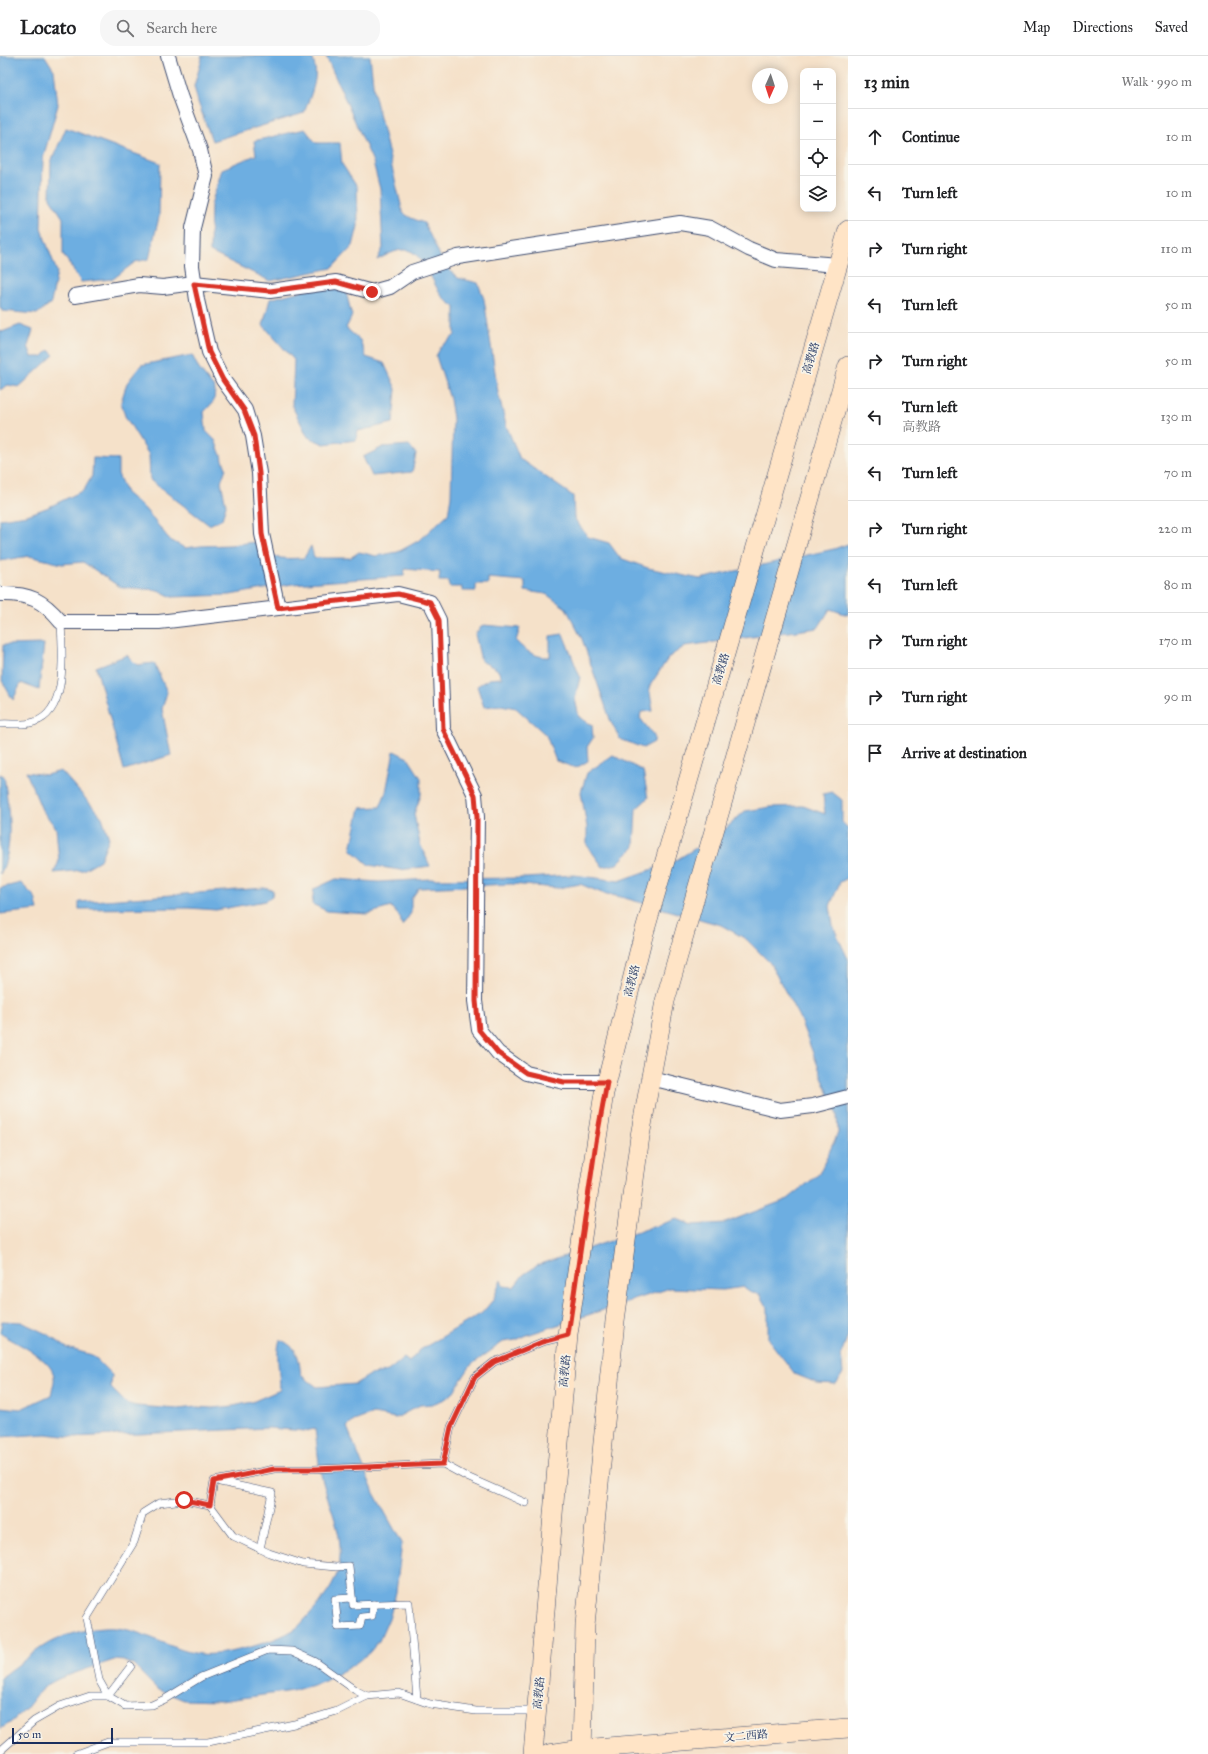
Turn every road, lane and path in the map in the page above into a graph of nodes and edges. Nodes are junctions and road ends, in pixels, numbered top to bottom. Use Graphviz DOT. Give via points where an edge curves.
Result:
graph roads {
  1 [pos="168,56"];
  2 [pos="848,230"];
  3 [pos="838,265"];
  4 [pos="194,284"];
  5 [pos="75,296"];
  6 [pos="848,366"];
  7 [pos="0,594"];
  8 [pos="278,608"];
  9 [pos="61,622"];
  10 [pos="0,724"];
  11 [pos="651,1078"];
  12 [pos="607,1082"];
  13 [pos="848,1097"];
  14 [pos="568,1335"];
  15 [pos="443,1464"];
  16 [pos="214,1481"];
  17 [pos="526,1503"];
  18 [pos="210,1505"];
  19 [pos="260,1549"];
  20 [pos="352,1598"];
  21 [pos="373,1604"];
  22 [pos="131,1666"];
  23 [pos="108,1696"];
  24 [pos="367,1696"];
  25 [pos="416,1699"];
  26 [pos="537,1711"];
  27 [pos="848,1728"];
  28 [pos="0,1751"];
  29 [pos="582,1752"];
  30 [pos="76,1754"];
  31 [pos="533,1754"];
  32 [pos="549,1754"];
  1 -- 4 [label="street" via="200,150 206,176 194,228"];
  2 -- 3 [label="main road, 高教路"];
  3 -- 4 [label="street" via="776,260 710,228 680,223 458,257 412,272 390,287 372,292 336,282 270,291"];
  3 -- 12 [label="main road, 高教路" via="642,940"];
  4 -- 5 [label="street" via="163,288 139,285"];
  4 -- 8 [label="street" via="209,352 223,380 244,410 254,436 262,534"];
  6 -- 11 [label="main road" via="665,1000"];
  7 -- 9 [label="street" via="31,596 49,608"];
  8 -- 9 [label="street" via="159,622"];
  8 -- 12 [label="street" via="398,594 430,602 439,620 443,729 475,795 476,1001 479,1030 498,1053 526,1073 564,1082"];
  9 -- 10 [label="lane" via="63,670 59,695 46,717 34,722"];
  11 -- 13 [label="street" via="780,1110 813,1106"];
  11 -- 29 [label="main road" via="614,1321 585,1625"];
  12 -- 14 [label="main road, 高教路"];
  14 -- 15 [label="lane" via="542,1342 494,1362 475,1377 451,1427"];
  14 -- 26 [label="main road, 高教路"];
  15 -- 16 [label="lane" via="274,1469"];
  15 -- 17 [label="lane"];
  16 -- 18 [label="lane"];
  16 -- 19 [label="lane" via="272,1493"];
  18 -- 19 [label="lane" via="233,1536"];
  18 -- 23 [label="lane" via="184,1500 166,1502 159,1503 143,1514 134,1542 87,1618 99,1680"];
  19 -- 20 [label="lane" via="303,1564 349,1566"];
  20 -- 21 [label="lane" via="353,1606"];
  20 -- 21 [label="lane" via="335,1599 338,1627 360,1626 362,1617 372,1616"];
  21 -- 25 [label="lane" via="409,1602"];
  22 -- 23 [label="lane"];
  23 -- 24 [label="lane" via="125,1706 152,1705 201,1677 268,1650 292,1651 316,1662"];
  23 -- 28 [label="lane" via="90,1696 60,1706 34,1721"];
  24 -- 25 [label="lane" via="399,1693"];
  24 -- 30 [label="lane" via="337,1711 301,1722 208,1742 108,1742"];
  25 -- 26 [label="lane" via="430,1704 476,1711"];
  26 -- 31 [label="main road, 高教路"];
  27 -- 29 [label="main road, 文二西路"];
  29 -- 32 [label="main road, 文二西路"];
}
